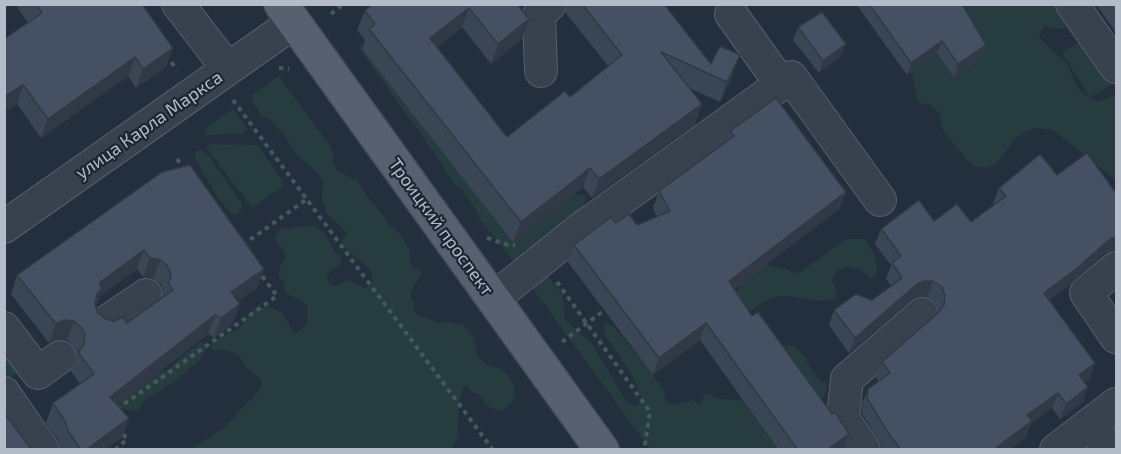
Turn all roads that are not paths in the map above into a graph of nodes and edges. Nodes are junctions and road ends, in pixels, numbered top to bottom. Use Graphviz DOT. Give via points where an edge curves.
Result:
graph roads {
  1 [pos="178,4"];
  2 [pos="550,4"];
  3 [pos="1072,4"];
  4 [pos="728,8"];
  5 [pos="287,14"];
  6 [pos="1116,67"];
  7 [pos="542,71"];
  8 [pos="230,84"];
  9 [pos="782,84"];
  10 [pos="880,200"];
  11 [pos="4,227"];
  12 [pos="1116,268"];
  13 [pos="146,295"];
  14 [pos="494,299"];
  15 [pos="922,314"];
  16 [pos="106,322"];
  17 [pos="4,328"];
  18 [pos="1116,337"];
  19 [pos="60,357"];
  20 [pos="4,393"];
  21 [pos="1116,404"];
  22 [pos="1092,424"];
  23 [pos="43,450"];
  24 [pos="602,450"];
  25 [pos="864,450"];
  26 [pos="1056,450"];
  27 [pos="1108,450"];
  1 -- 8 [label="street"];
  2 -- 7 [label="street" via="539,15"];
  3 -- 6 [label="street"];
  4 -- 9 [label="street"];
  5 -- 8 [label="street, улица Карла Маркса"];
  5 -- 14 [label="main road, Троицкий проспект"];
  8 -- 11 [label="street, улица Карла Маркса"];
  9 -- 10 [label="street" via="791,77"];
  9 -- 14 [label="street" via="579,230"];
  12 -- 18 [label="street" via="1086,293"];
  13 -- 16 [label="street"];
  14 -- 24 [label="main road, Троицкий проспект"];
  15 -- 25 [label="street" via="847,379 843,418"];
  17 -- 19 [label="street" via="38,373"];
  20 -- 23 [label="street"];
  21 -- 22 [label="street"];
  22 -- 26 [label="street"];
  22 -- 27 [label="street"];
}
